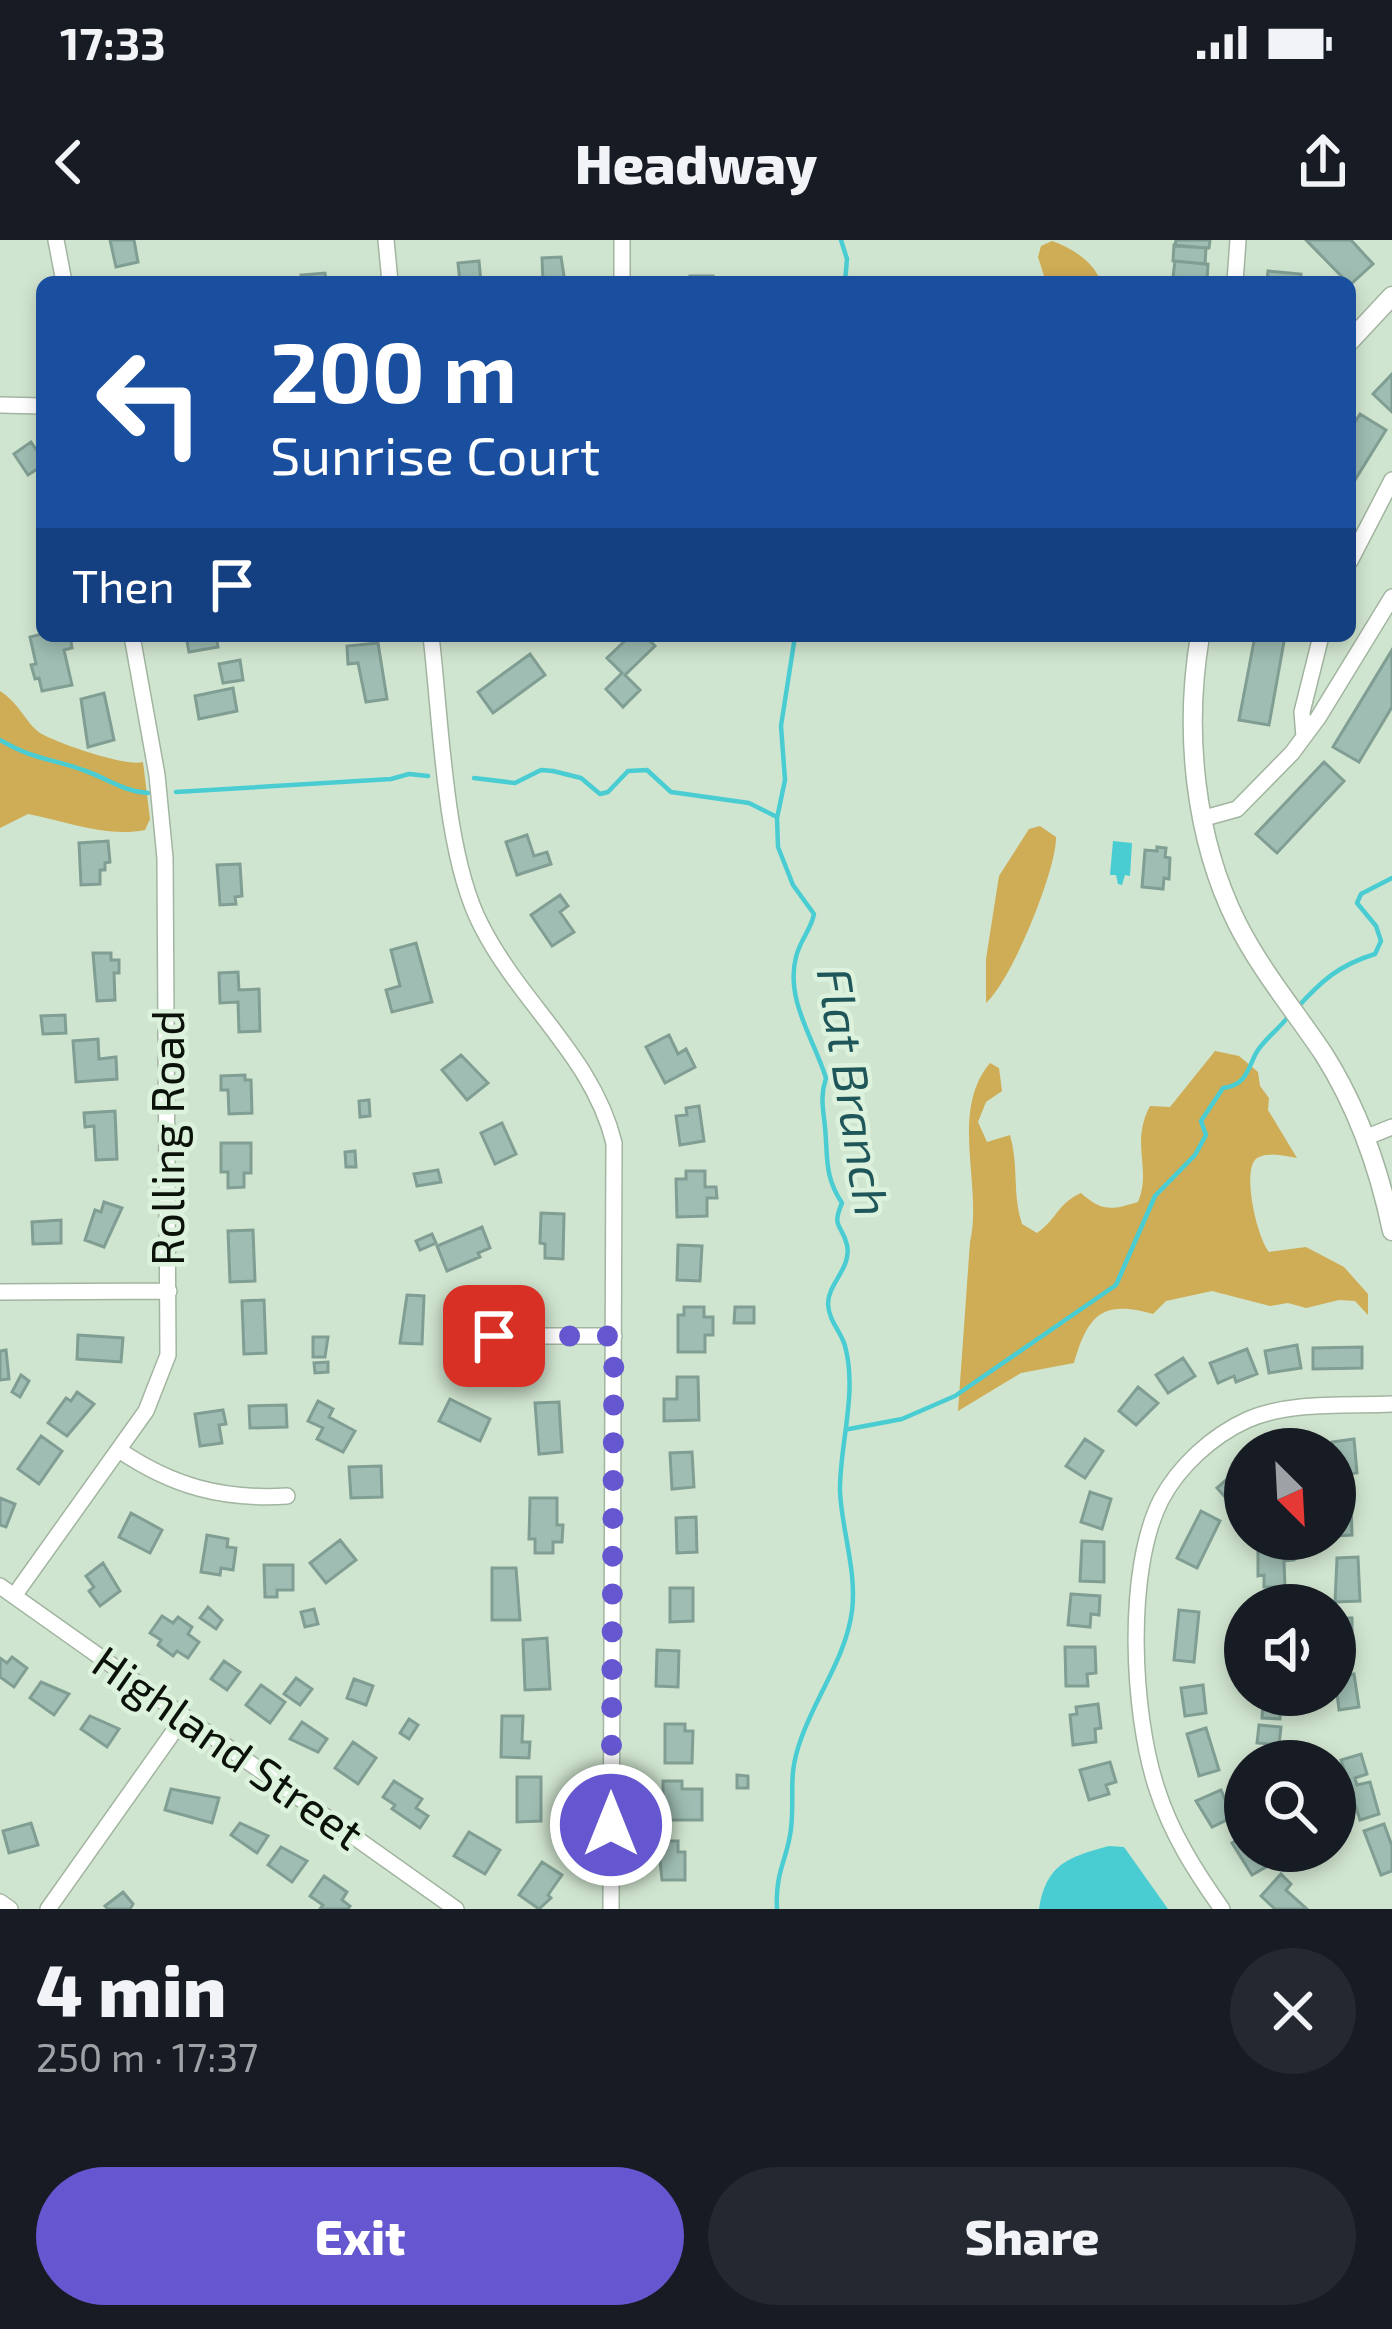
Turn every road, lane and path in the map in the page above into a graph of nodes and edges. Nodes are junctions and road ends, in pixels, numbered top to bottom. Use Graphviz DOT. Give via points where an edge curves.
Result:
graph roads {
  1 [pos="56,240"];
  2 [pos="386,240"];
  3 [pos="622,240"];
  4 [pos="1238,240"];
  5 [pos="63,276"];
  6 [pos="389,276"];
  7 [pos="622,276"];
  8 [pos="1235,276"];
  9 [pos="1392,296"];
  10 [pos="1356,335"];
  11 [pos="0,405"];
  12 [pos="36,406"];
  13 [pos="1392,480"];
  14 [pos="1356,549"];
  15 [pos="1392,597"];
  16 [pos="133,642"];
  17 [pos="431,642"];
  18 [pos="1200,642"];
  19 [pos="1320,642"];
  20 [pos="1304,737"];
  21 [pos="1201,819"];
  22 [pos="1392,1127"];
  23 [pos="1367,1137"];
  24 [pos="1392,1232"];
  25 [pos="169,1291"];
  26 [pos="0,1292"];
  27 [pos="494,1336"];
  28 [pos="614,1336"];
  29 [pos="1392,1404"];
  30 [pos="119,1450"];
  31 [pos="286,1496"];
  32 [pos="7,1591"];
  33 [pos="184,1717"];
  34 [pos="0,1902"];
  35 [pos="10,1909"];
  36 [pos="48,1909"];
  37 [pos="456,1909"];
  38 [pos="610,1909"];
  39 [pos="1222,1909"];
  1 -- 5 [label="street"];
  2 -- 6 [label="street"];
  3 -- 7 [label="street"];
  4 -- 8 [label="street"];
  9 -- 10 [label="street"];
  11 -- 12 [label="street"];
  13 -- 14 [label="street"];
  15 -- 20 [label="street"];
  16 -- 25 [label="street, Rolling Road" via="165,858"];
  17 -- 28 [label="street" via="471,907 502,962 583,1067 608,1117 616,1160"];
  18 -- 21 [label="street" via="1193,731"];
  19 -- 20 [label="street"];
  20 -- 21 [label="street" via="1238,809"];
  21 -- 23 [label="street" via="1225,897"];
  22 -- 23 [label="street"];
  23 -- 24 [label="street"];
  25 -- 26 [label="street"];
  25 -- 30 [label="street, Rolling Road" via="164,1371"];
  27 -- 28 [label="street"];
  28 -- 38 [label="street"];
  29 -- 39 [label="street" via="1295,1408 1245,1421 1192,1458 1161,1501 1147,1539 1137,1664 1147,1755 1175,1834"];
  30 -- 31 [label="street" via="201,1491"];
  30 -- 32 [label="street, Rolling Road"];
  32 -- 33 [label="street, Highland Street"];
  33 -- 36 [label="street"];
  33 -- 37 [label="street, Highland Street"];
  34 -- 35 [label="street"];
}
